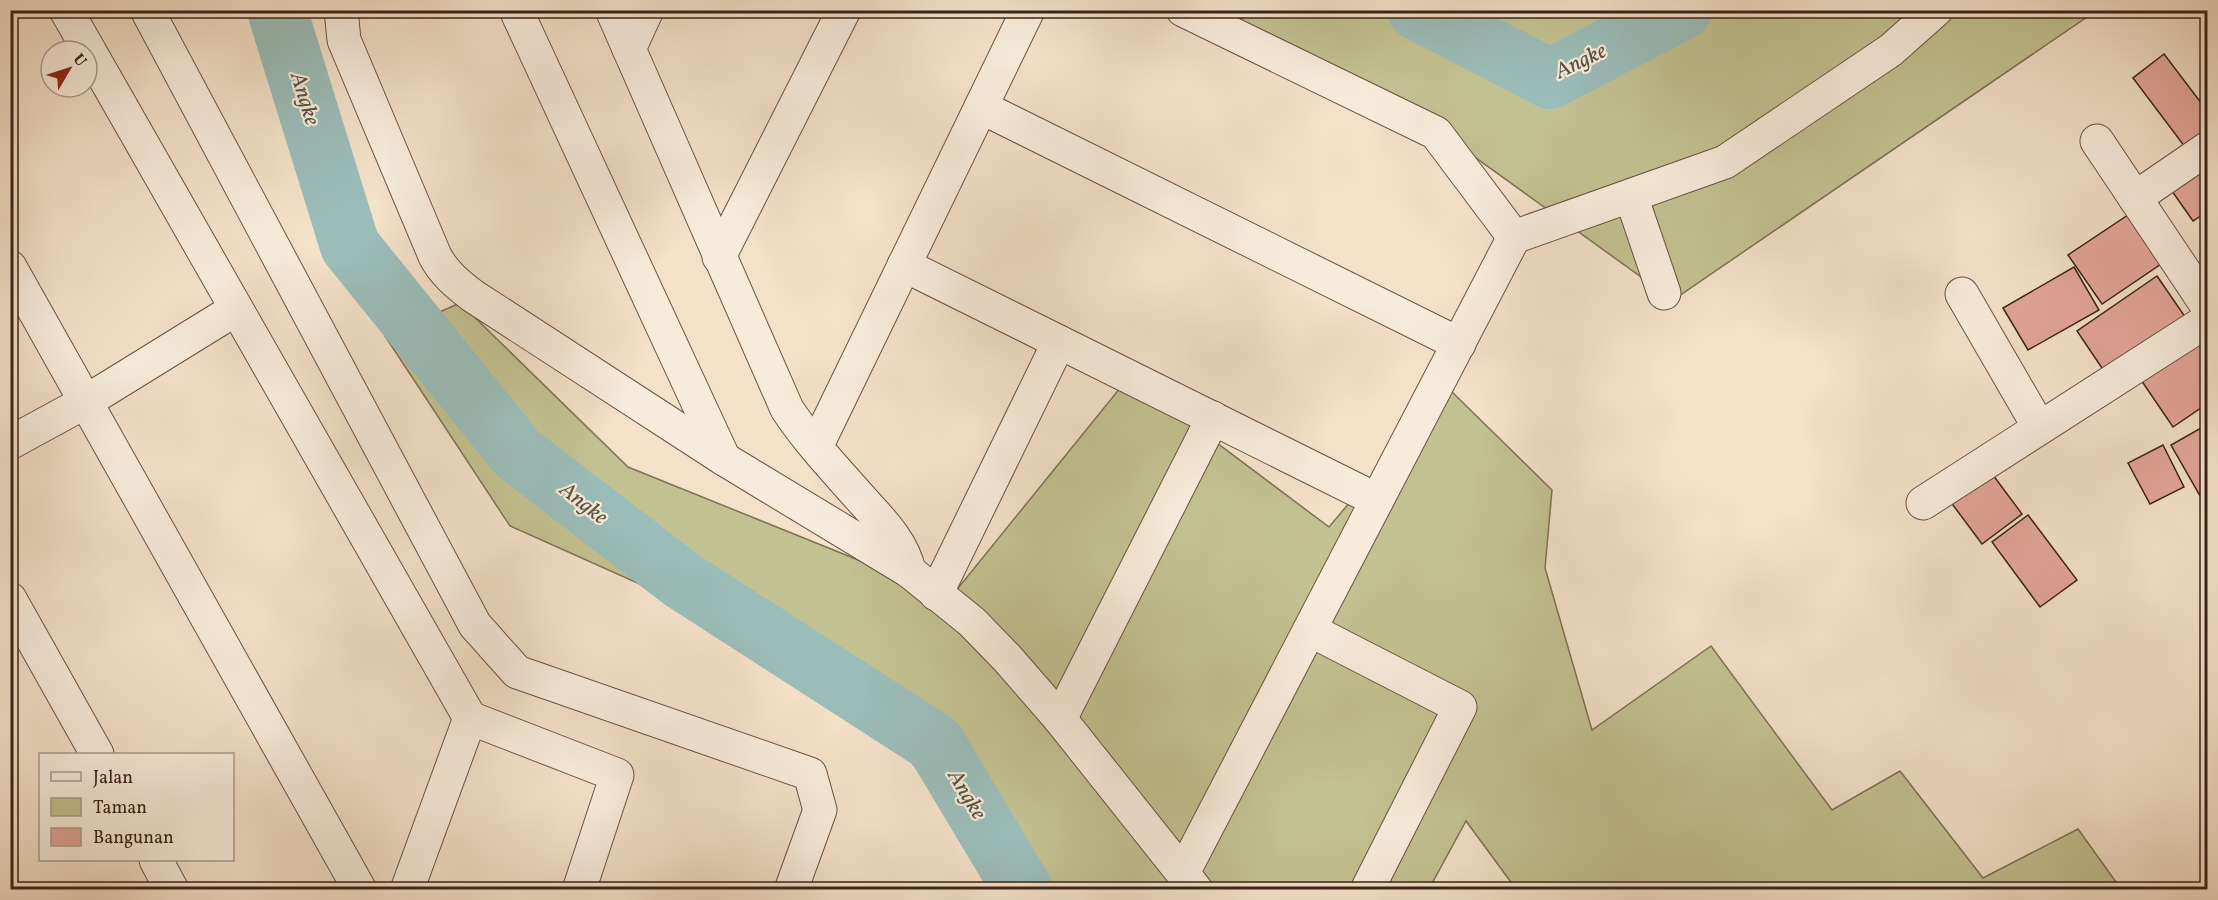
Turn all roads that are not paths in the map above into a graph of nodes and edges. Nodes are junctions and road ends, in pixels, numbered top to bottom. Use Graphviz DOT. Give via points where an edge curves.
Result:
graph roads {
  1 [pos="66,10"];
  2 [pos="147,10"];
  3 [pos="341,10"];
  4 [pos="516,10"];
  5 [pos="612,10"];
  6 [pos="647,10"];
  7 [pos="844,10"];
  8 [pos="1028,10"];
  9 [pos="1183,10"];
  10 [pos="1936,10"];
  11 [pos="628,49"];
  12 [pos="981,107"];
  13 [pos="2097,141"];
  14 [pos="2208,148"];
  15 [pos="1631,196"];
  16 [pos="2135,198"];
  17 [pos="1514,237"];
  18 [pos="719,257"];
  19 [pos="904,265"];
  20 [pos="10,267"];
  21 [pos="1664,293"];
  22 [pos="1962,294"];
  23 [pos="2208,307"];
  24 [pos="236,309"];
  25 [pos="2208,320"];
  26 [pos="1059,342"];
  27 [pos="1459,344"];
  28 [pos="87,401"];
  29 [pos="1213,418"];
  30 [pos="2039,427"];
  31 [pos="10,442"];
  32 [pos="816,447"];
  33 [pos="724,459"];
  34 [pos="1377,500"];
  35 [pos="1923,503"];
  36 [pos="909,571"];
  37 [pos="936,594"];
  38 [pos="10,599"];
  39 [pos="1310,630"];
  40 [pos="470,718"];
  41 [pos="1060,719"];
  42 [pos="96,753"];
  43 [pos="157,861"];
  44 [pos="1190,881"];
  45 [pos="172,890"];
  46 [pos="360,890"];
  47 [pos="407,890"];
  48 [pos="579,890"];
  49 [pos="791,890"];
  50 [pos="1367,890"];
  1 -- 24 [label="street"];
  2 -- 49 [label="street" via="475,625 517,672 810,774 820,810"];
  3 -- 33 [label="street" via="344,40 442,270 472,297"];
  4 -- 33 [label="street"];
  5 -- 11 [label="street"];
  6 -- 11 [label="street"];
  7 -- 18 [label="street"];
  8 -- 12 [label="street"];
  9 -- 17 [label="street" via="1436,134"];
  10 -- 15 [label="street" via="1891,50 1725,162"];
  11 -- 18 [label="street"];
  12 -- 19 [label="street"];
  12 -- 27 [label="street"];
  13 -- 16 [label="street"];
  14 -- 16 [label="street"];
  15 -- 17 [label="street"];
  15 -- 21 [label="street"];
  16 -- 23 [label="street"];
  17 -- 27 [label="street"];
  18 -- 32 [label="street" via="786,409"];
  19 -- 26 [label="street"];
  19 -- 32 [label="street"];
  20 -- 28 [label="street"];
  22 -- 30 [label="street"];
  24 -- 28 [label="street"];
  24 -- 40 [label="street"];
  25 -- 30 [label="street"];
  26 -- 29 [label="street"];
  26 -- 37 [label="street"];
  27 -- 34 [label="street"];
  28 -- 31 [label="street"];
  28 -- 46 [label="street"];
  29 -- 34 [label="street"];
  29 -- 41 [label="street"];
  30 -- 35 [label="street"];
  32 -- 36 [label="street" via="880,521 906,557"];
  33 -- 36 [label="street"];
  34 -- 39 [label="street"];
  36 -- 37 [label="street"];
  37 -- 41 [label="street" via="972,622"];
  38 -- 42 [label="street"];
  39 -- 44 [label="street"];
  39 -- 50 [label="street" via="1460,707"];
  40 -- 47 [label="street"];
  40 -- 48 [label="street" via="617,775"];
  41 -- 44 [label="street"];
  43 -- 45 [label="street"];
}
